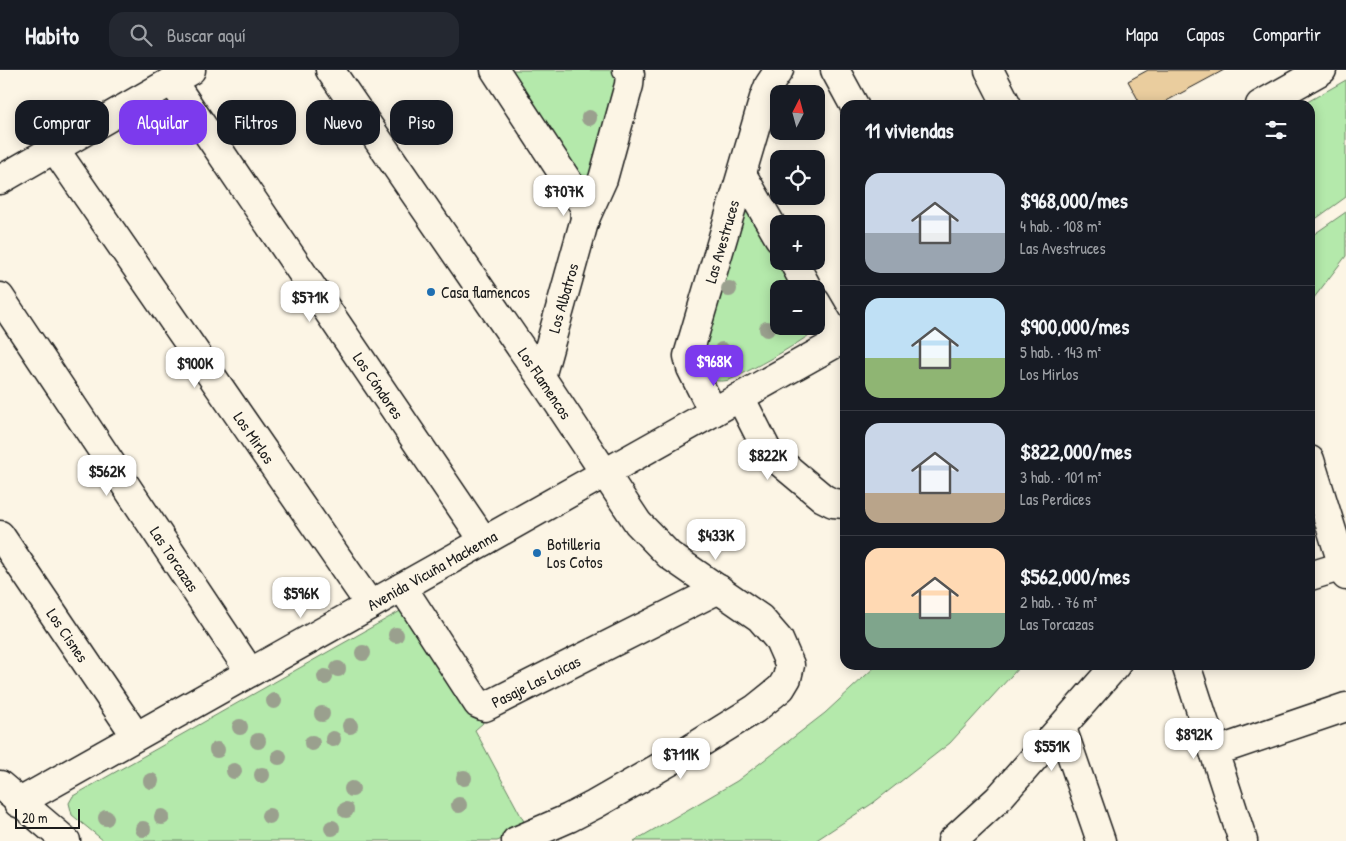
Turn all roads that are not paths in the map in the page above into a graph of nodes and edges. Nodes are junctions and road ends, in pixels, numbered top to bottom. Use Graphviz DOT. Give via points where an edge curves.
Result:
graph roads {
  1 [pos="330,70"];
  2 [pos="495,70"];
  3 [pos="628,70"];
  4 [pos="779,70"];
  5 [pos="835,70"];
  6 [pos="988,70"];
  7 [pos="1322,70"];
  8 [pos="182,76"];
  9 [pos="851,100"];
  10 [pos="1004,100"];
  11 [pos="1269,100"];
  12 [pos="54,148"];
  13 [pos="743,176"];
  14 [pos="0,180"];
  15 [pos="585,219"];
  16 [pos="770,222"];
  17 [pos="0,297"];
  18 [pos="825,315"];
  19 [pos="840,337"];
  20 [pos="840,341"];
  21 [pos="541,377"];
  22 [pos="740,397"];
  23 [pos="713,412"];
  24 [pos="604,473"];
  25 [pos="1315,476"];
  26 [pos="840,504"];
  27 [pos="0,535"];
  28 [pos="484,540"];
  29 [pos="1345,569"];
  30 [pos="1315,575"];
  31 [pos="402,586"];
  32 [pos="718,589"];
  33 [pos="370,605"];
  34 [pos="1112,670"];
  35 [pos="1188,670"];
  36 [pos="250,672"];
  37 [pos="1345,712"];
  38 [pos="1062,728"];
  39 [pos="136,736"];
  40 [pos="1214,752"];
  41 [pos="9,794"];
  42 [pos="959,839"];
  43 [pos="66,841"];
  44 [pos="516,841"];
  45 [pos="1101,841"];
  46 [pos="1243,841"];
  1 -- 21 [label="street, Los Flamencos"];
  2 -- 15 [label="street" via="584,206"];
  3 -- 15 [label="street, Los Albatros" via="629,85 603,179"];
  4 -- 13 [label="street, Las Avestruces" via="766,92"];
  5 -- 9 [label="street"];
  6 -- 10 [label="street"];
  7 -- 11 [label="street"];
  8 -- 12 [label="street"];
  8 -- 28 [label="street, Los Cóndores"];
  12 -- 14 [label="street"];
  12 -- 33 [label="street, Los Mirlos"];
  13 -- 16 [label="street"];
  13 -- 23 [label="street, Las Avestruces" via="688,356"];
  15 -- 21 [label="street, Los Albatros"];
  17 -- 36 [label="street, Las Torcazas"];
  18 -- 19 [label="street"];
  20 -- 22 [label="street, Avenida Vicuña Mackenna"];
  21 -- 24 [label="street, Los Flamencos"];
  22 -- 23 [label="street, Avenida Vicuña Mackenna"];
  22 -- 26 [label="street" via="768,452 822,498"];
  23 -- 24 [label="street, Avenida Vicuña Mackenna"];
  24 -- 28 [label="street, Avenida Vicuña Mackenna"];
  24 -- 32 [label="street, Los Flamencos" via="620,500 653,540"];
  25 -- 29 [label="street"];
  27 -- 39 [label="street, Los Cisnes"];
  28 -- 31 [label="street, Avenida Vicuña Mackenna"];
  29 -- 30 [label="street"];
  31 -- 32 [label="street, Pasaje Las Loicas" via="478,704 484,707"];
  31 -- 33 [label="street, Avenida Vicuña Mackenna"];
  32 -- 44 [label="street, Los Flamencos" via="760,618 779,640 790,665 781,688 755,709 675,759 569,818"];
  33 -- 36 [label="street, Avenida Vicuña Mackenna"];
  34 -- 38 [label="street"];
  35 -- 40 [label="street"];
  36 -- 39 [label="street, Avenida Vicuña Mackenna"];
  37 -- 40 [label="street"];
  38 -- 42 [label="street"];
  38 -- 45 [label="street"];
  39 -- 41 [label="street, Avenida Vicuña Mackenna"];
  40 -- 46 [label="street"];
  41 -- 43 [label="street"];
}
